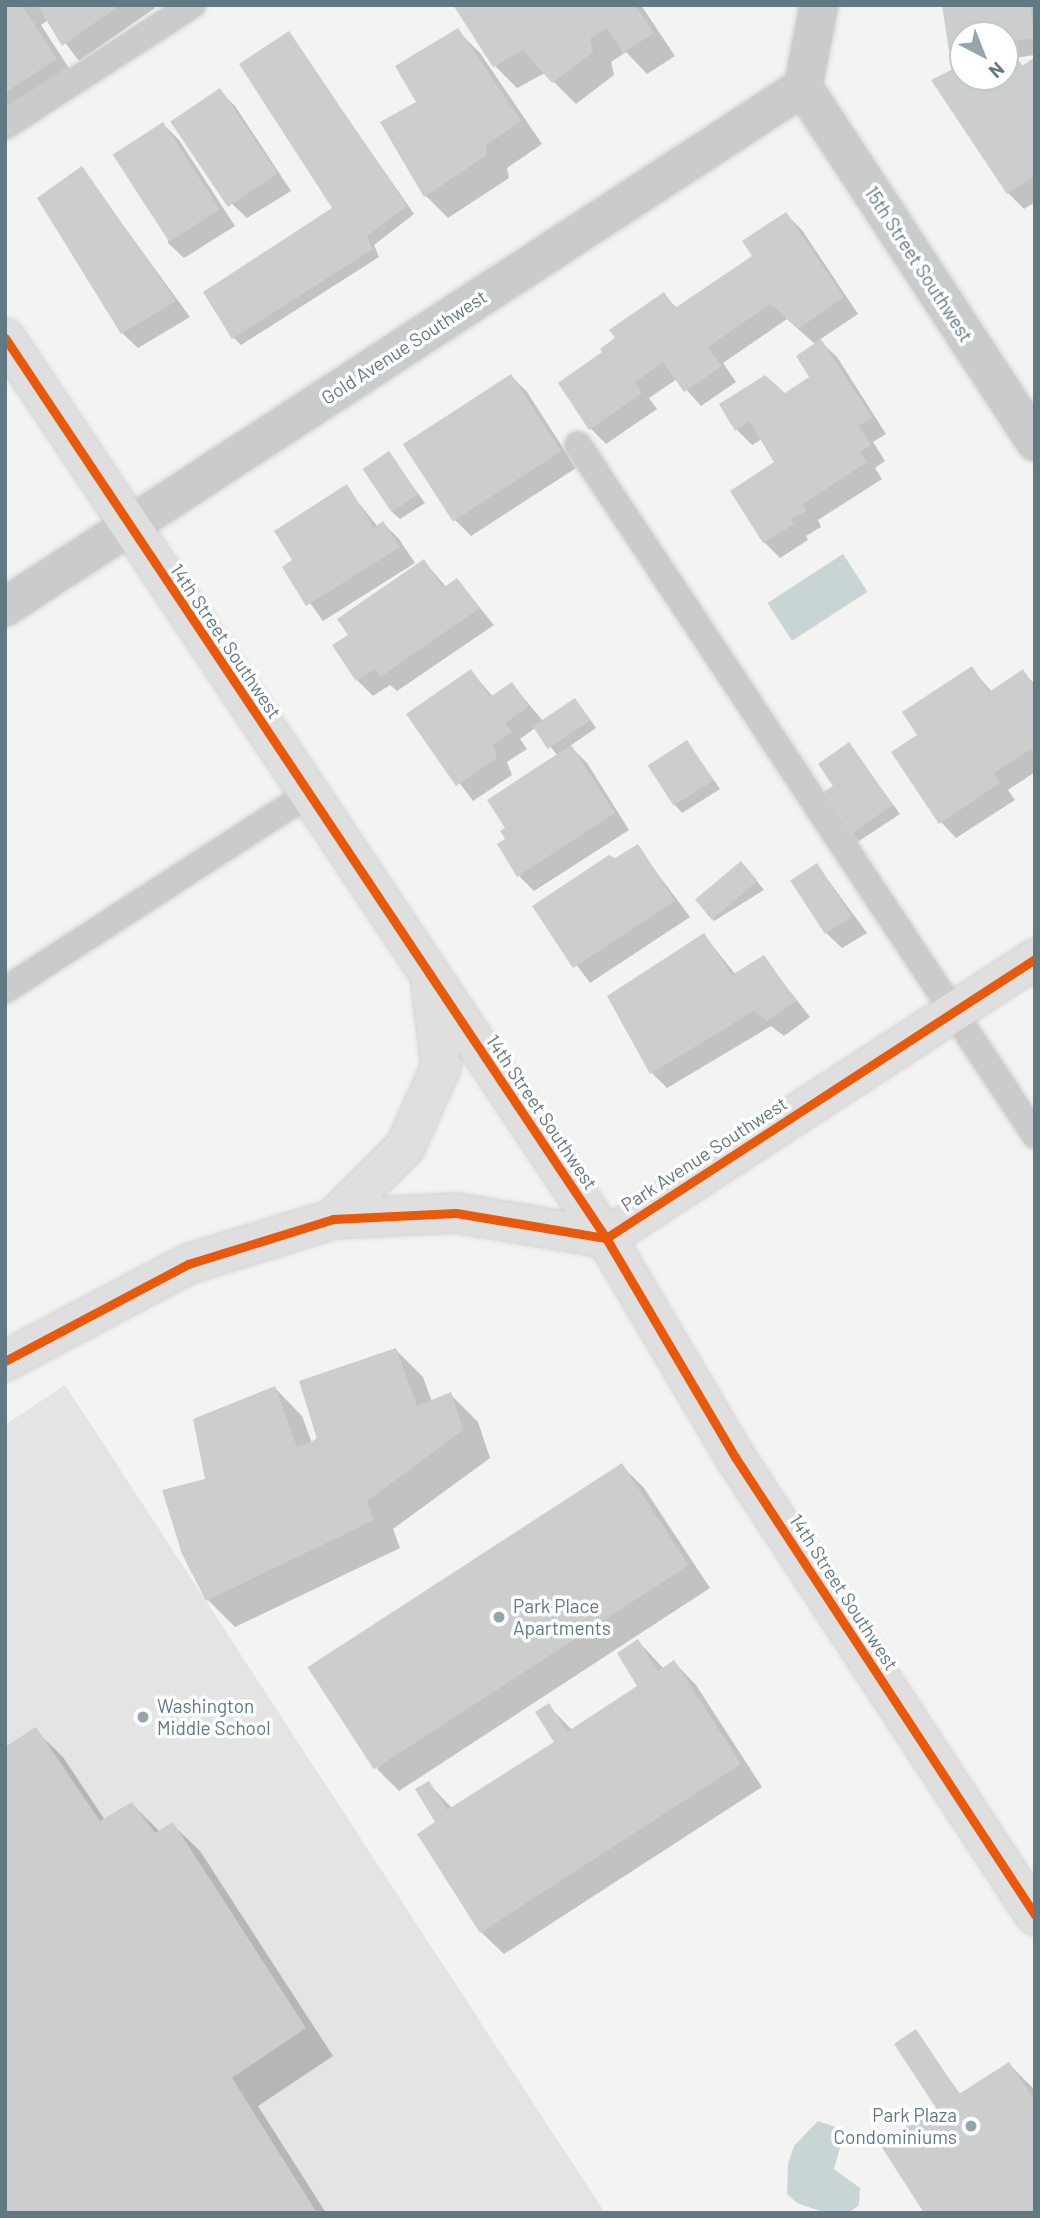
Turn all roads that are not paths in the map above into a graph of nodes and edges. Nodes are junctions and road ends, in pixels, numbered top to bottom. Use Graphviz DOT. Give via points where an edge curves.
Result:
graph roads {
  1 [pos="192,5"];
  2 [pos="819,5"];
  3 [pos="803,87"];
  4 [pos="5,126"];
  5 [pos="5,338"];
  6 [pos="1035,442"];
  7 [pos="578,444"];
  8 [pos="128,527"];
  9 [pos="5,607"];
  10 [pos="308,794"];
  11 [pos="1035,959"];
  12 [pos="431,977"];
  13 [pos="5,990"];
  14 [pos="954,1012"];
  15 [pos="1035,1135"];
  16 [pos="333,1219"];
  17 [pos="606,1238"];
  18 [pos="5,1361"];
  19 [pos="1035,1915"];
  1 -- 4 [label="lane"];
  2 -- 3 [label="street"];
  3 -- 6 [label="street, 15th Street Southwest"];
  3 -- 8 [label="street, Gold Avenue Southwest"];
  5 -- 8 [label="street, 14th Street Southwest"];
  7 -- 14 [label="lane"];
  8 -- 9 [label="street, Gold Avenue Southwest"];
  8 -- 10 [label="street, 14th Street Southwest"];
  10 -- 12 [label="street, 14th Street Southwest"];
  10 -- 13 [label="lane"];
  11 -- 14 [label="street, Park Avenue Southwest"];
  12 -- 16 [label="street" via="440,1068 405,1147"];
  12 -- 17 [label="street, 14th Street Southwest"];
  14 -- 15 [label="lane"];
  14 -- 17 [label="street, Park Avenue Southwest"];
  16 -- 17 [label="street" via="456,1213"];
  16 -- 18 [label="street" via="188,1264"];
  17 -- 19 [label="street, 14th Street Southwest" via="735,1457"];
}
